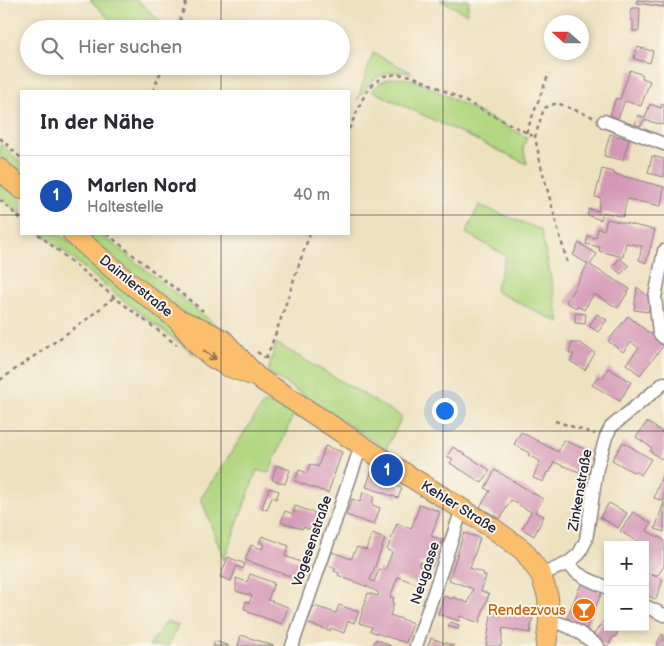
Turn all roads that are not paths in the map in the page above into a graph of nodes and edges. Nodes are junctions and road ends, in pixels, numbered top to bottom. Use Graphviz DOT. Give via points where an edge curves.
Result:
graph roads {
  1 [pos="604,121"];
  2 [pos="664,144"];
  3 [pos="0,169"];
  4 [pos="20,188"];
  5 [pos="73,235"];
  6 [pos="664,251"];
  7 [pos="664,338"];
  8 [pos="257,377"];
  9 [pos="664,383"];
  10 [pos="362,446"];
  11 [pos="462,509"];
  12 [pos="568,563"];
  13 [pos="541,575"];
  14 [pos="604,586"];
  15 [pos="649,608"];
  16 [pos="664,615"];
  17 [pos="550,622"];
  18 [pos="292,646"];
  19 [pos="416,646"];
  20 [pos="546,646"];
  21 [pos="598,646"];
  1 -- 2 [label="street"];
  3 -- 4 [label="main road"];
  5 -- 8 [label="main road, Daimlerstraße" via="177,319 200,348 234,369"];
  6 -- 7 [label="street" via="655,297 660,333"];
  8 -- 10 [label="main road, Kehler Straße"];
  9 -- 12 [label="street, Zinkenstraße" via="612,427 606,437 597,468 586,540 579,554"];
  10 -- 11 [label="main road, Kehler Straße"];
  10 -- 18 [label="street, Vogesenstraße"];
  11 -- 13 [label="main road, Kehler Straße" via="510,539 524,551"];
  11 -- 19 [label="street, Neugasse"];
  12 -- 13 [label="street, Zinkenstraße"];
  12 -- 14 [label="street" via="572,570"];
  13 -- 17 [label="main road, Kehler Straße" via="548,596"];
  15 -- 16 [label="street"];
  17 -- 20 [label="main road, Kehler Straße"];
  17 -- 21 [label="street" via="570,627"];
}
